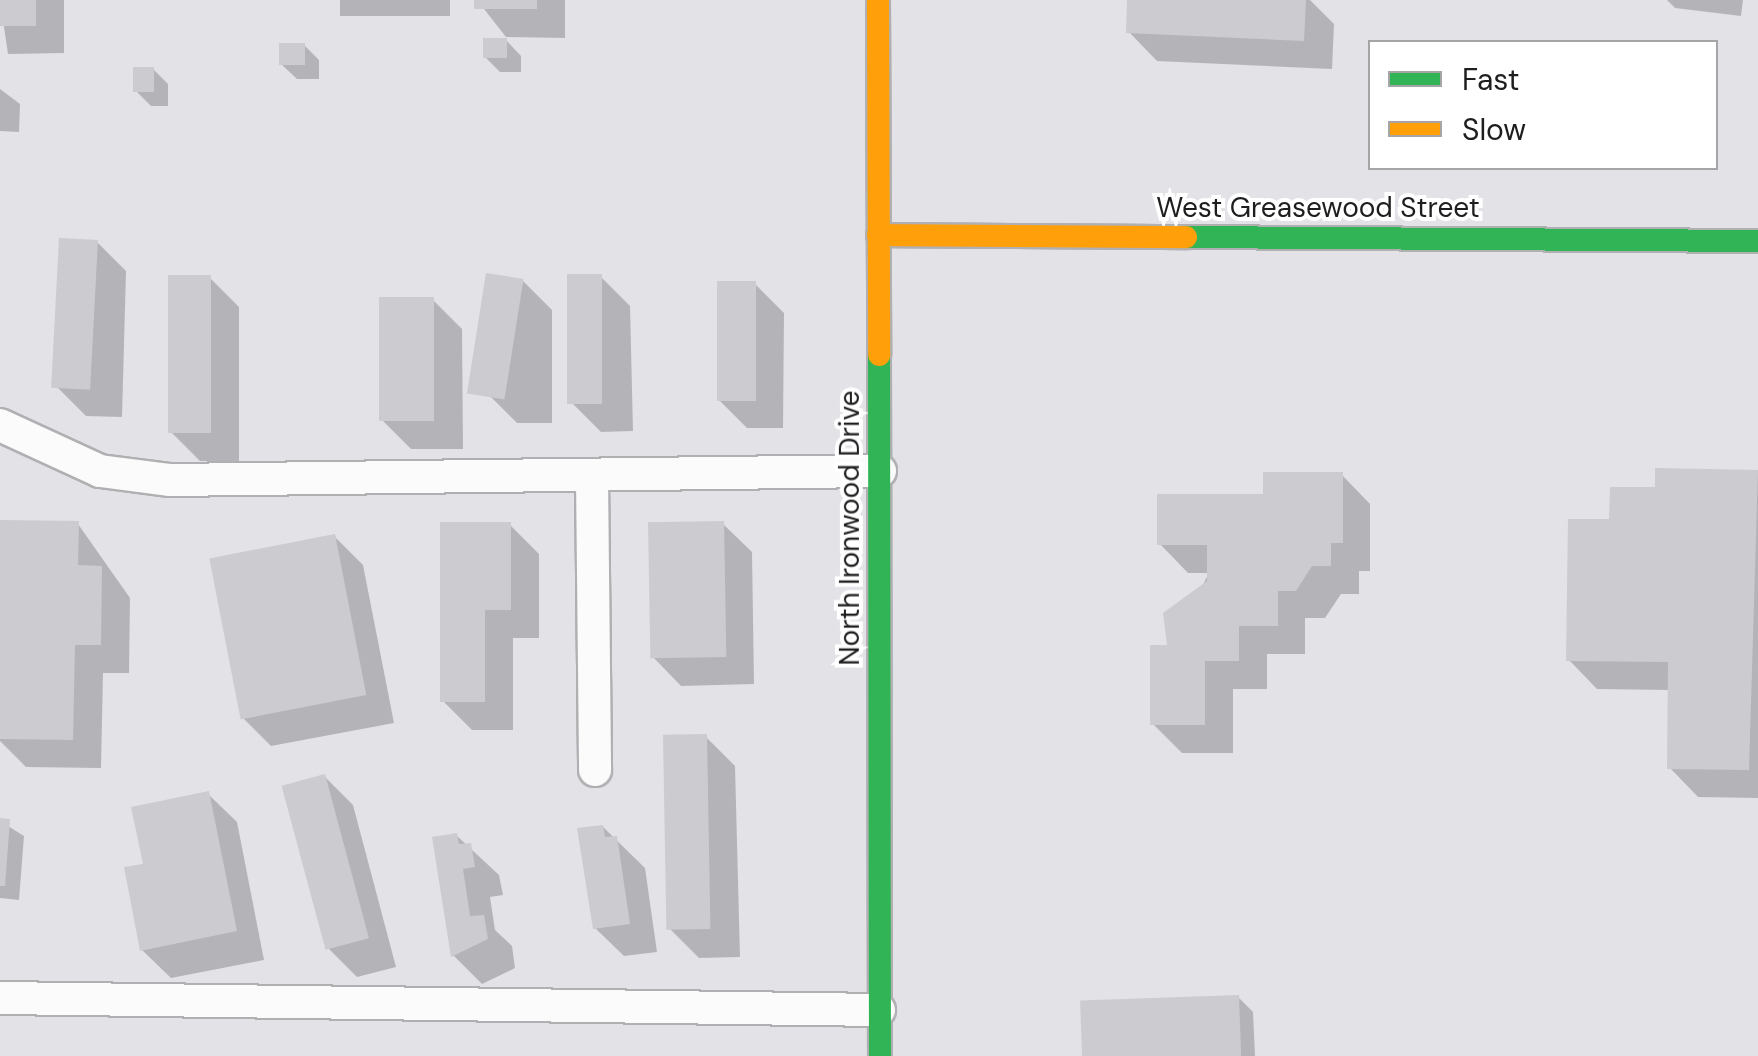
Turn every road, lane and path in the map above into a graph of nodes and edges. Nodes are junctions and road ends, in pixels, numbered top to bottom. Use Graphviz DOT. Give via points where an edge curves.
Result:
graph roads {
  1 [pos="878,0"];
  2 [pos="878,235"];
  3 [pos="1758,241"];
  4 [pos="0,425"];
  5 [pos="880,471"];
  6 [pos="592,476"];
  7 [pos="595,770"];
  8 [pos="0,998"];
  9 [pos="879,1010"];
  10 [pos="880,1056"];
  1 -- 2 [label="street, North Ironwood Drive"];
  2 -- 3 [label="street, West Greasewood Street"];
  2 -- 5 [label="street, North Ironwood Drive"];
  4 -- 6 [label="lane" via="100,471 170,480"];
  5 -- 6 [label="lane"];
  5 -- 9 [label="street, North Ironwood Drive"];
  6 -- 7 [label="lane"];
  8 -- 9 [label="lane"];
  9 -- 10 [label="street, North Ironwood Drive"];
}
